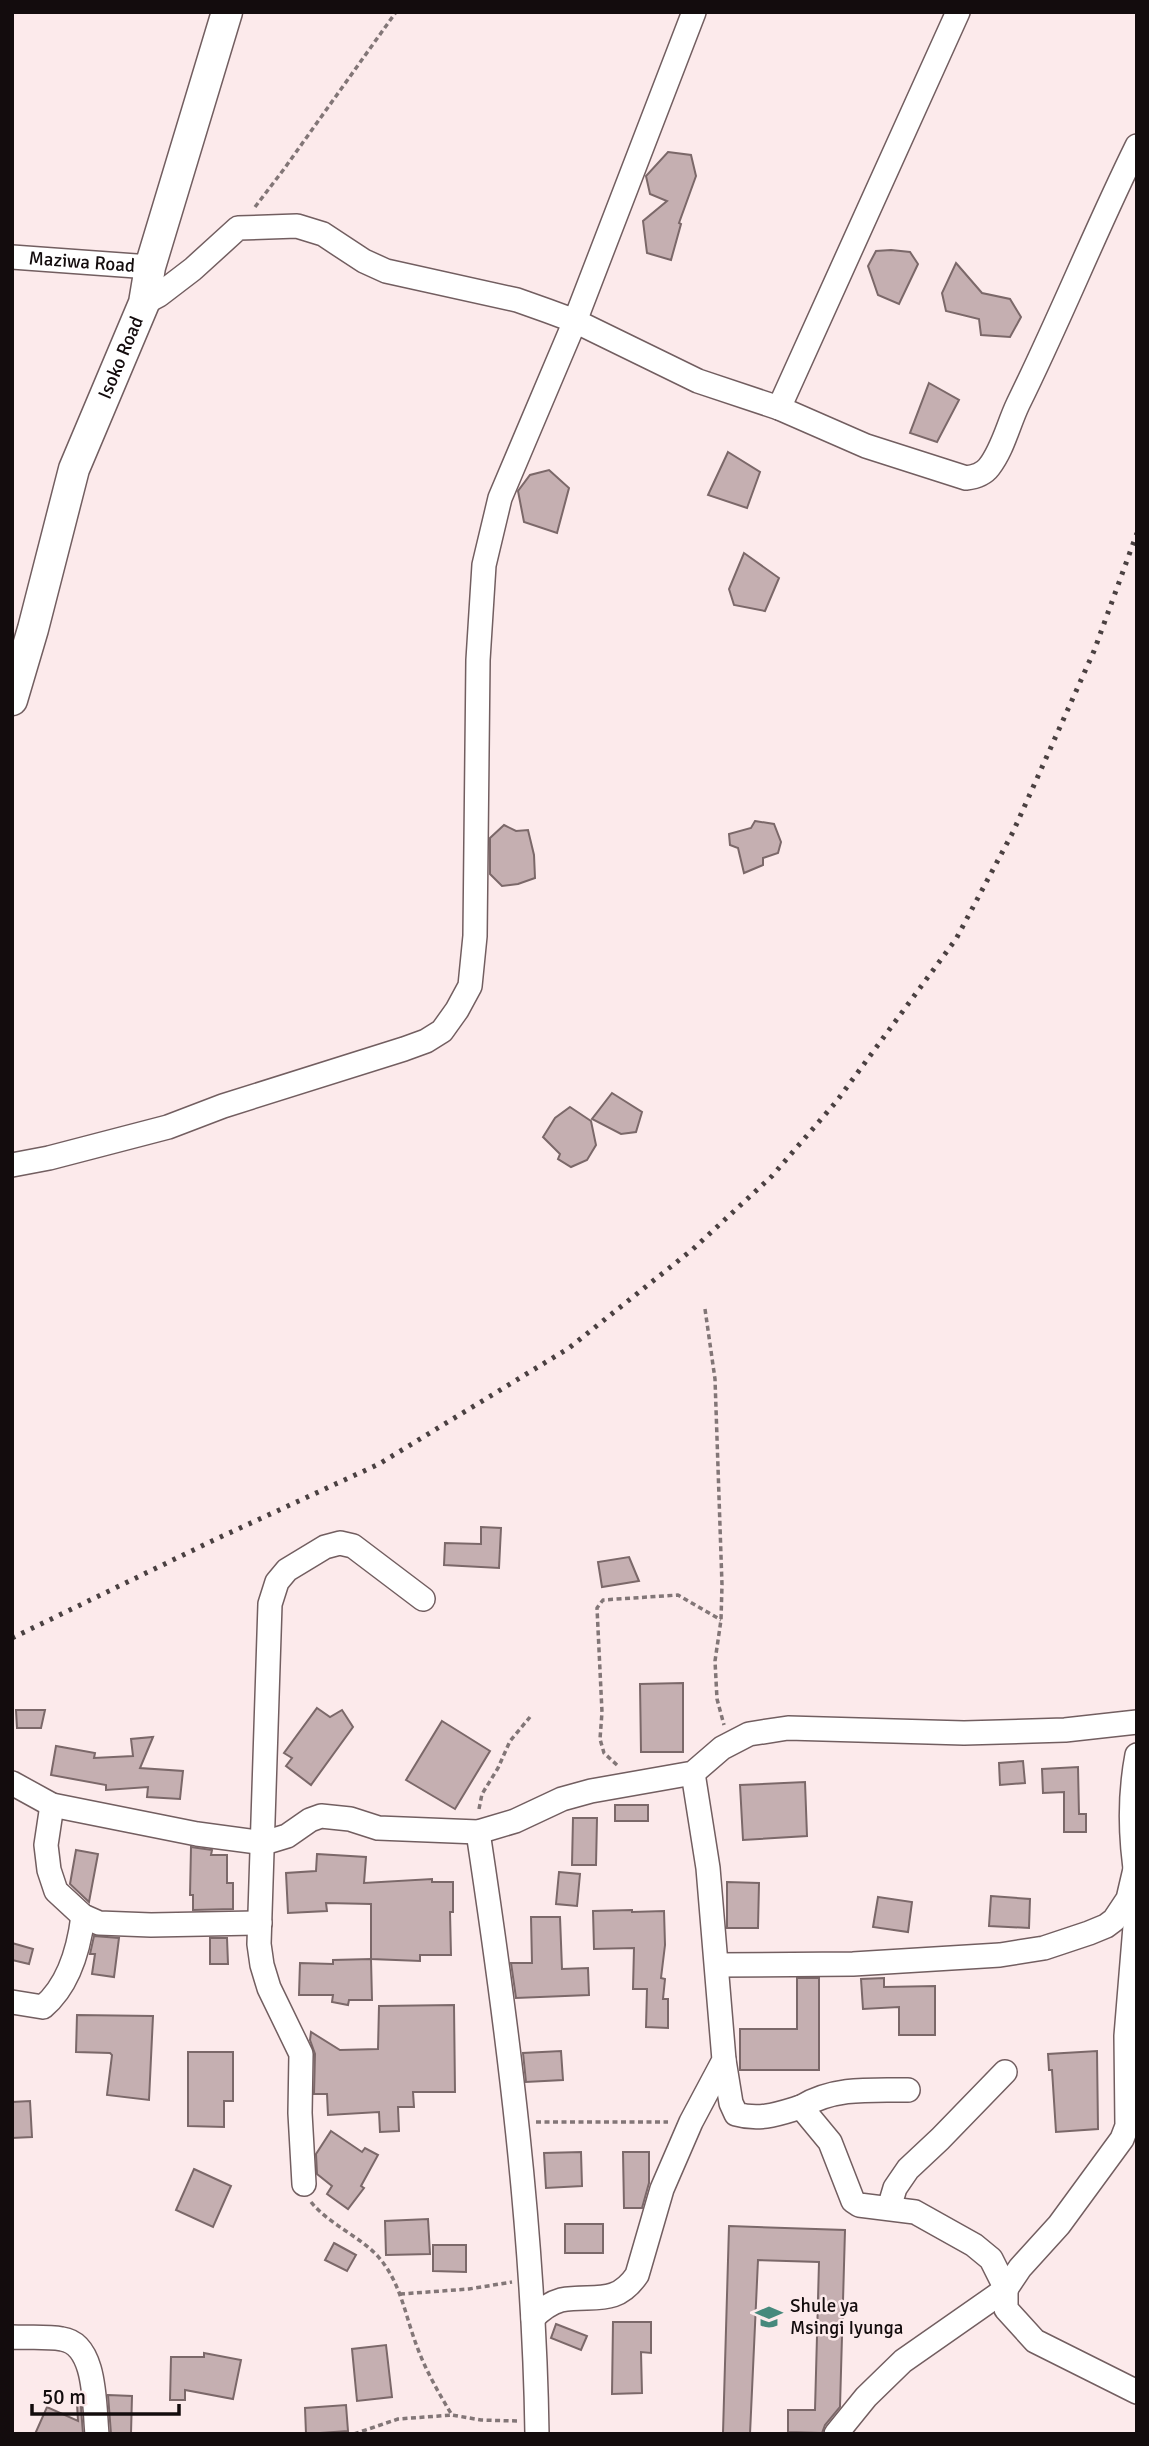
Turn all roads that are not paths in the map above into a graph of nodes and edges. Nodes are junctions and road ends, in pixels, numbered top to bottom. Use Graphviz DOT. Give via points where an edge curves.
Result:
graph roads {
  1 [pos="227,12"];
  2 [pos="694,12"];
  3 [pos="958,12"];
  4 [pos="1137,146"];
  5 [pos="12,257"];
  6 [pos="150,267"];
  7 [pos="144,303"];
  8 [pos="575,321"];
  9 [pos="779,408"];
  10 [pos="12,700"];
  11 [pos="12,1165"];
  12 [pos="423,1599"];
  13 [pos="1137,1722"];
  14 [pos="1137,1755"];
  15 [pos="694,1773"];
  16 [pos="12,1783"];
  17 [pos="52,1805"];
  18 [pos="478,1832"];
  19 [pos="264,1843"];
  20 [pos="1136,1875"];
  21 [pos="1137,1902"];
  22 [pos="83,1916"];
  23 [pos="260,1923"];
  24 [pos="717,1965"];
  25 [pos="12,2002"];
  26 [pos="724,2060"];
  27 [pos="1005,2072"];
  28 [pos="908,2090"];
  29 [pos="801,2107"];
  30 [pos="304,2184"];
  31 [pos="889,2208"];
  32 [pos="1006,2289"];
  33 [pos="533,2318"];
  34 [pos="12,2337"];
  35 [pos="1137,2392"];
  36 [pos="536,2427"];
  37 [pos="97,2434"];
  38 [pos="836,2434"];
  1 -- 6 [label="street, Isoko Road"];
  2 -- 8 [label="street"];
  3 -- 9 [label="street"];
  4 -- 9 [label="street" via="986,471 966,478 866,446"];
  5 -- 6 [label="street, Maziwa Road"];
  6 -- 7 [label="street, Isoko Road"];
  7 -- 8 [label="street" via="238,228 297,226 323,234 386,271 517,300"];
  7 -- 10 [label="street, Isoko Road" via="74,469"];
  8 -- 9 [label="street" via="698,381"];
  8 -- 11 [label="street" via="500,498 484,565 478,660 475,936 470,986 457,1010 442,1031 404,1049 168,1127"];
  12 -- 19 [label="street" via="353,1546 340,1543 287,1570 277,1582 268,1632"];
  13 -- 15 [label="street" via="1065,1730 964,1732 788,1728 748,1734 711,1756"];
  14 -- 20 [label="street" via="1131,1805"];
  15 -- 18 [label="street" via="591,1791"];
  15 -- 24 [label="street"];
  16 -- 17 [label="street"];
  17 -- 19 [label="street"];
  17 -- 22 [label="street" via="46,1845 49,1870 56,1892"];
  18 -- 19 [label="street" via="378,1828 321,1816 287,1836"];
  18 -- 33 [label="street" via="517,2122"];
  19 -- 23 [label="street"];
  20 -- 24 [label="street" via="1114,1920 1044,1948 853,1964"];
  21 -- 32 [label="street" via="1126,2036 1125,2133"];
  22 -- 23 [label="street" via="99,1923"];
  22 -- 25 [label="street" via="80,1942 53,1998 43,2007"];
  23 -- 30 [label="street" via="262,1965 269,1988 301,2054"];
  24 -- 26 [label="street"];
  26 -- 29 [label="street" via="736,2114 752,2119"];
  26 -- 33 [label="street" via="662,2189 630,2286 607,2298 560,2301"];
  27 -- 31 [label="street" via="908,2169 894,2188"];
  28 -- 29 [label="street" via="849,2091 825,2095"];
  29 -- 31 [label="street" via="830,2142 853,2201"];
  31 -- 32 [label="street" via="915,2212 974,2245 991,2259"];
  32 -- 35 [label="street" via="1006,2309 1035,2341"];
  32 -- 38 [label="street" via="903,2361"];
  33 -- 36 [label="street"];
  34 -- 37 [label="street" via="65,2339 82,2349 89,2368"];
}
